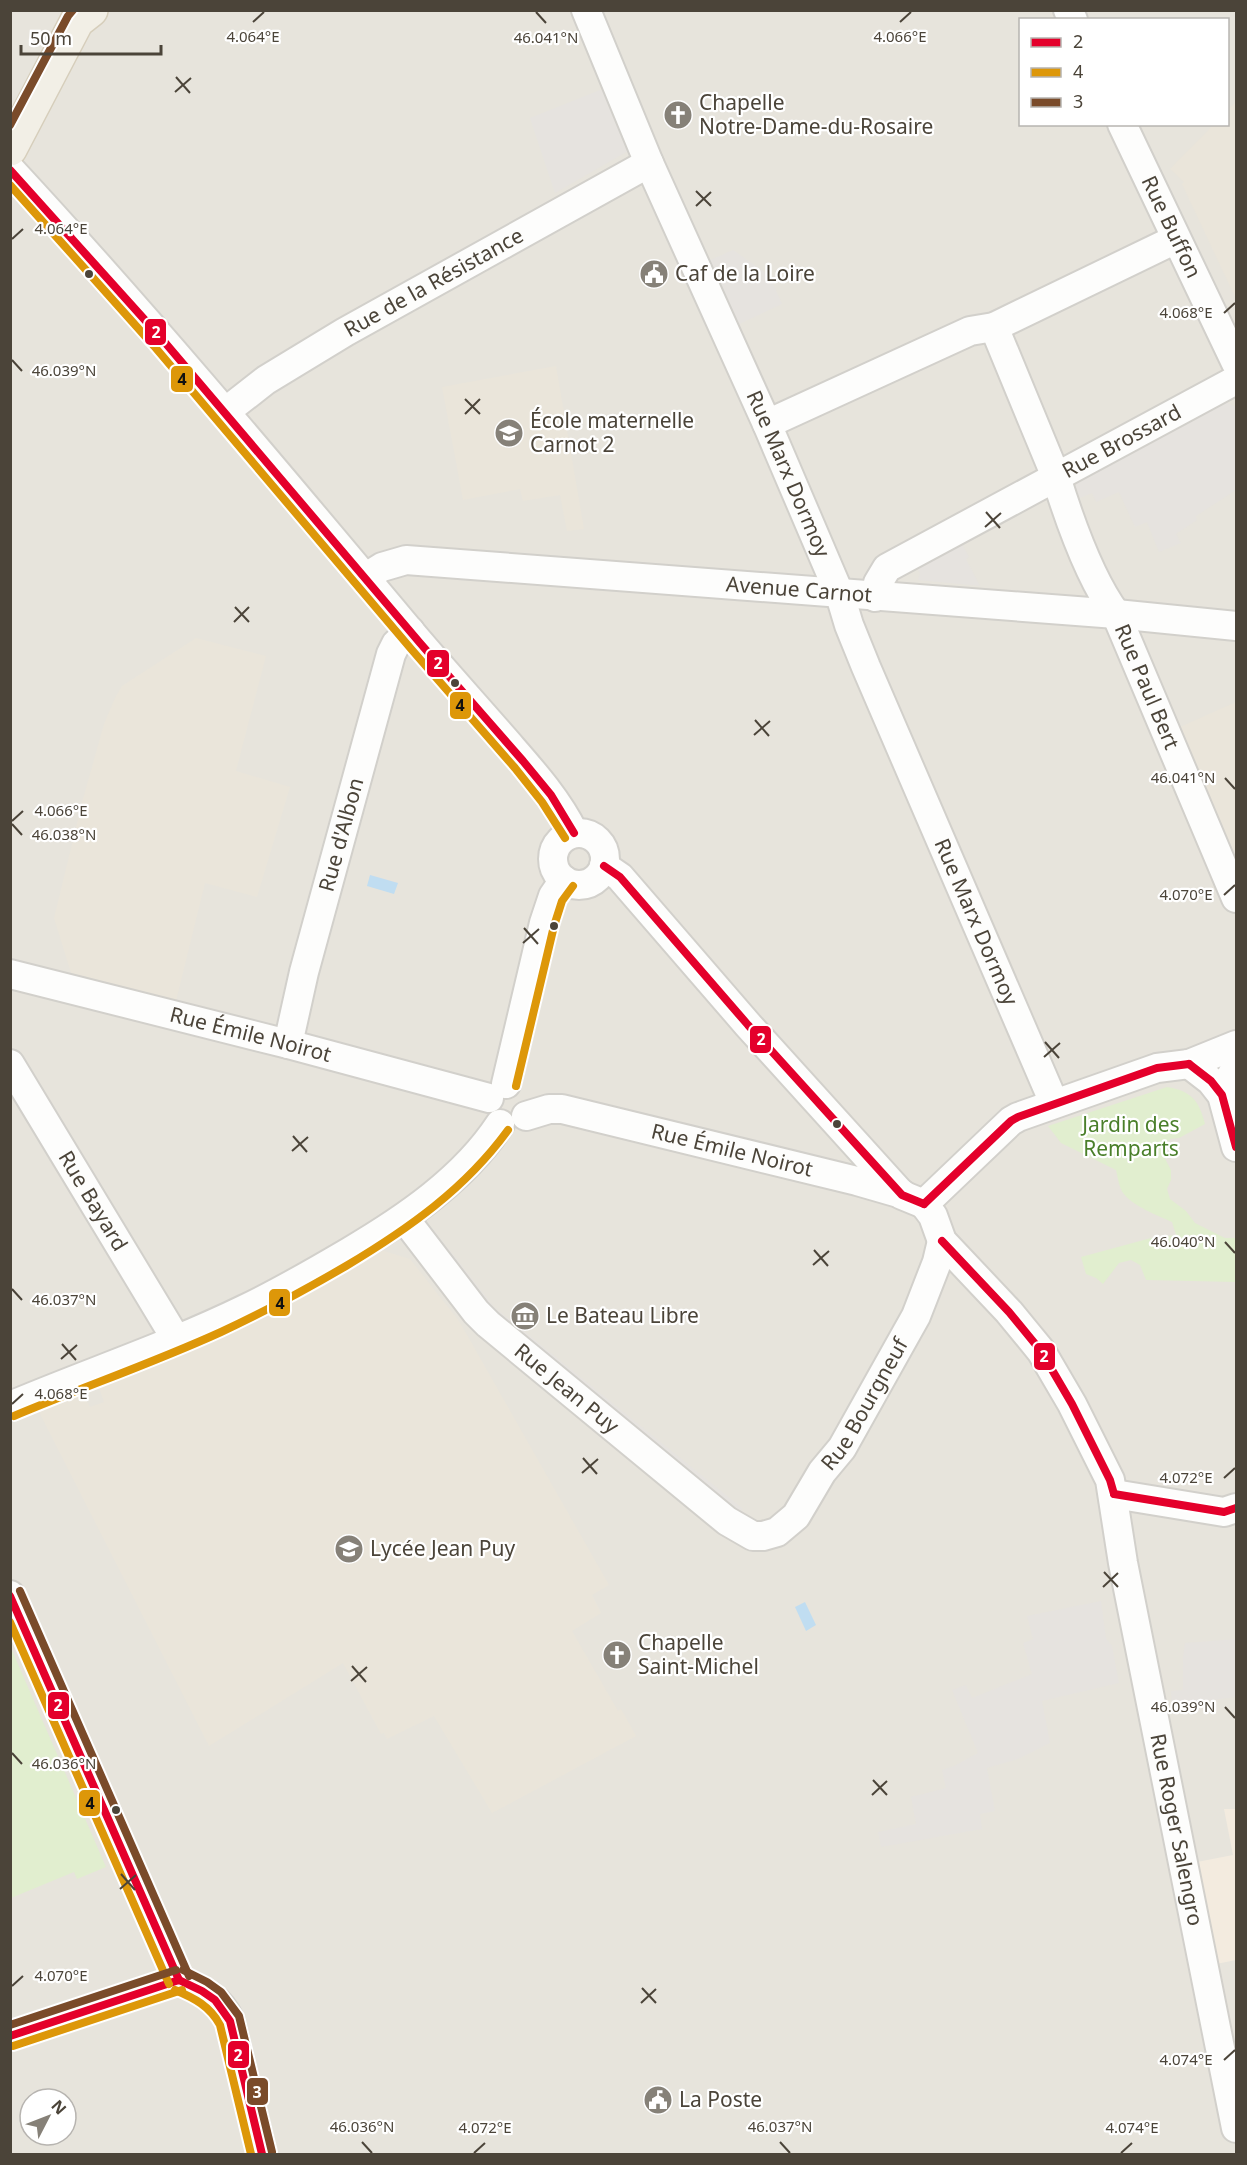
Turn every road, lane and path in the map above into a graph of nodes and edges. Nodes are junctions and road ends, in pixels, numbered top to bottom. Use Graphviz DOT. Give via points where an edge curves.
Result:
graph roads {
  1 [pos="91,10"];
  2 [pos="586,10"];
  3 [pos="1123,126"];
  4 [pos="10,149"];
  5 [pos="649,163"];
  6 [pos="10,169"];
  7 [pos="1176,239"];
  8 [pos="994,327"];
  9 [pos="1236,363"];
  10 [pos="1236,380"];
  11 [pos="225,412"];
  12 [pos="767,424"];
  13 [pos="1056,477"];
  14 [pos="366,577"];
  15 [pos="840,595"];
  16 [pos="875,597"];
  17 [pos="1116,614"];
  18 [pos="1236,626"];
  19 [pos="410,631"];
  20 [pos="574,833"];
  21 [pos="604,866"];
  22 [pos="564,880"];
  23 [pos="1236,898"];
  24 [pos="10,974"];
  25 [pos="288,1044"];
  26 [pos="1236,1045"];
  27 [pos="10,1064"];
  28 [pos="1189,1065"];
  29 [pos="1232,1077"];
  30 [pos="498,1091"];
  31 [pos="1054,1103"];
  32 [pos="513,1120"];
  33 [pos="1236,1147"];
  34 [pos="913,1199"];
  35 [pos="404,1218"];
  36 [pos="942,1241"];
  37 [pos="176,1339"];
  38 [pos="10,1406"];
  39 [pos="1114,1494"];
  40 [pos="1230,1510"];
  41 [pos="753,1536"];
  42 [pos="10,1595"];
  43 [pos="179,1980"];
  44 [pos="1225,2021"];
  45 [pos="10,2036"];
  46 [pos="1236,2128"];
  47 [pos="262,2154"];
  1 -- 4 [label="main road" via="77,21"];
  2 -- 5 [label="street, Rue Marx Dormoy"];
  3 -- 7 [label="street, Rue Buffon"];
  5 -- 11 [label="street, Rue de la Résistance" via="345,332 266,380"];
  5 -- 12 [label="street, Rue Marx Dormoy"];
  6 -- 11 [label="street"];
  7 -- 8 [label="street"];
  7 -- 9 [label="street, Rue Buffon"];
  8 -- 12 [label="street" via="970,331"];
  8 -- 13 [label="street, Rue Brossard"];
  10 -- 13 [label="street, Rue Brossard"];
  11 -- 14 [label="street"];
  12 -- 15 [label="street, Rue Marx Dormoy"];
  13 -- 16 [label="street" via="888,568"];
  13 -- 17 [label="street, Rue Paul Bert" via="1102,596"];
  14 -- 15 [label="street, Avenue Carnot" via="406,560"];
  14 -- 19 [label="street"];
  15 -- 16 [label="street, Avenue Carnot"];
  15 -- 31 [label="street, Rue Marx Dormoy" via="866,667"];
  16 -- 17 [label="street, Avenue Carnot"];
  17 -- 18 [label="street, Avenue Carnot"];
  17 -- 23 [label="street, Rue Paul Bert"];
  19 -- 20 [label="street" via="541,782"];
  19 -- 25 [label="street, Rue d'Albon" via="391,654"];
  20 -- 21 [label="street" via="595,839 604,851"];
  20 -- 22 [label="street" via="555,849 554,866"];
  21 -- 22 [label="street" via="587,883 571,884"];
  21 -- 34 [label="street" via="620,877 748,1025"];
  22 -- 30 [label="street" via="553,896 544,923"];
  24 -- 25 [label="street, Rue Émile Noirot"];
  25 -- 30 [label="street, Rue Émile Noirot"];
  26 -- 28 [label="street"];
  27 -- 37 [label="street, Rue Bayard"];
  28 -- 29 [label="street" via="1211,1081"];
  28 -- 31 [label="street" via="1157,1068"];
  29 -- 33 [label="street"];
  30 -- 32 [label="street" via="488,1110 491,1116"];
  30 -- 32 [label="street" via="519,1087 528,1097 528,1110"];
  31 -- 34 [label="street" via="1011,1121"];
  32 -- 34 [label="street, Rue Émile Noirot" via="562,1109 857,1181"];
  32 -- 35 [label="street"];
  34 -- 36 [label="street" via="933,1216"];
  35 -- 37 [label="street" via="298,1282"];
  35 -- 41 [label="street, Rue Jean Puy" via="488,1323 727,1521"];
  36 -- 39 [label="street, Rue Roger Salengro" via="1041,1352 1072,1404"];
  36 -- 41 [label="street, Rue Bourgneuf" via="938,1262 916,1316 842,1448 791,1521 777,1533"];
  37 -- 38 [label="street"];
  39 -- 40 [label="street"];
  39 -- 44 [label="street, Rue Roger Salengro" via="1143,1658"];
  42 -- 43 [label="street"];
  43 -- 45 [label="street"];
  43 -- 47 [label="street" via="204,1991 224,2008"];
  44 -- 46 [label="street, Rue Roger Salengro"];
}
